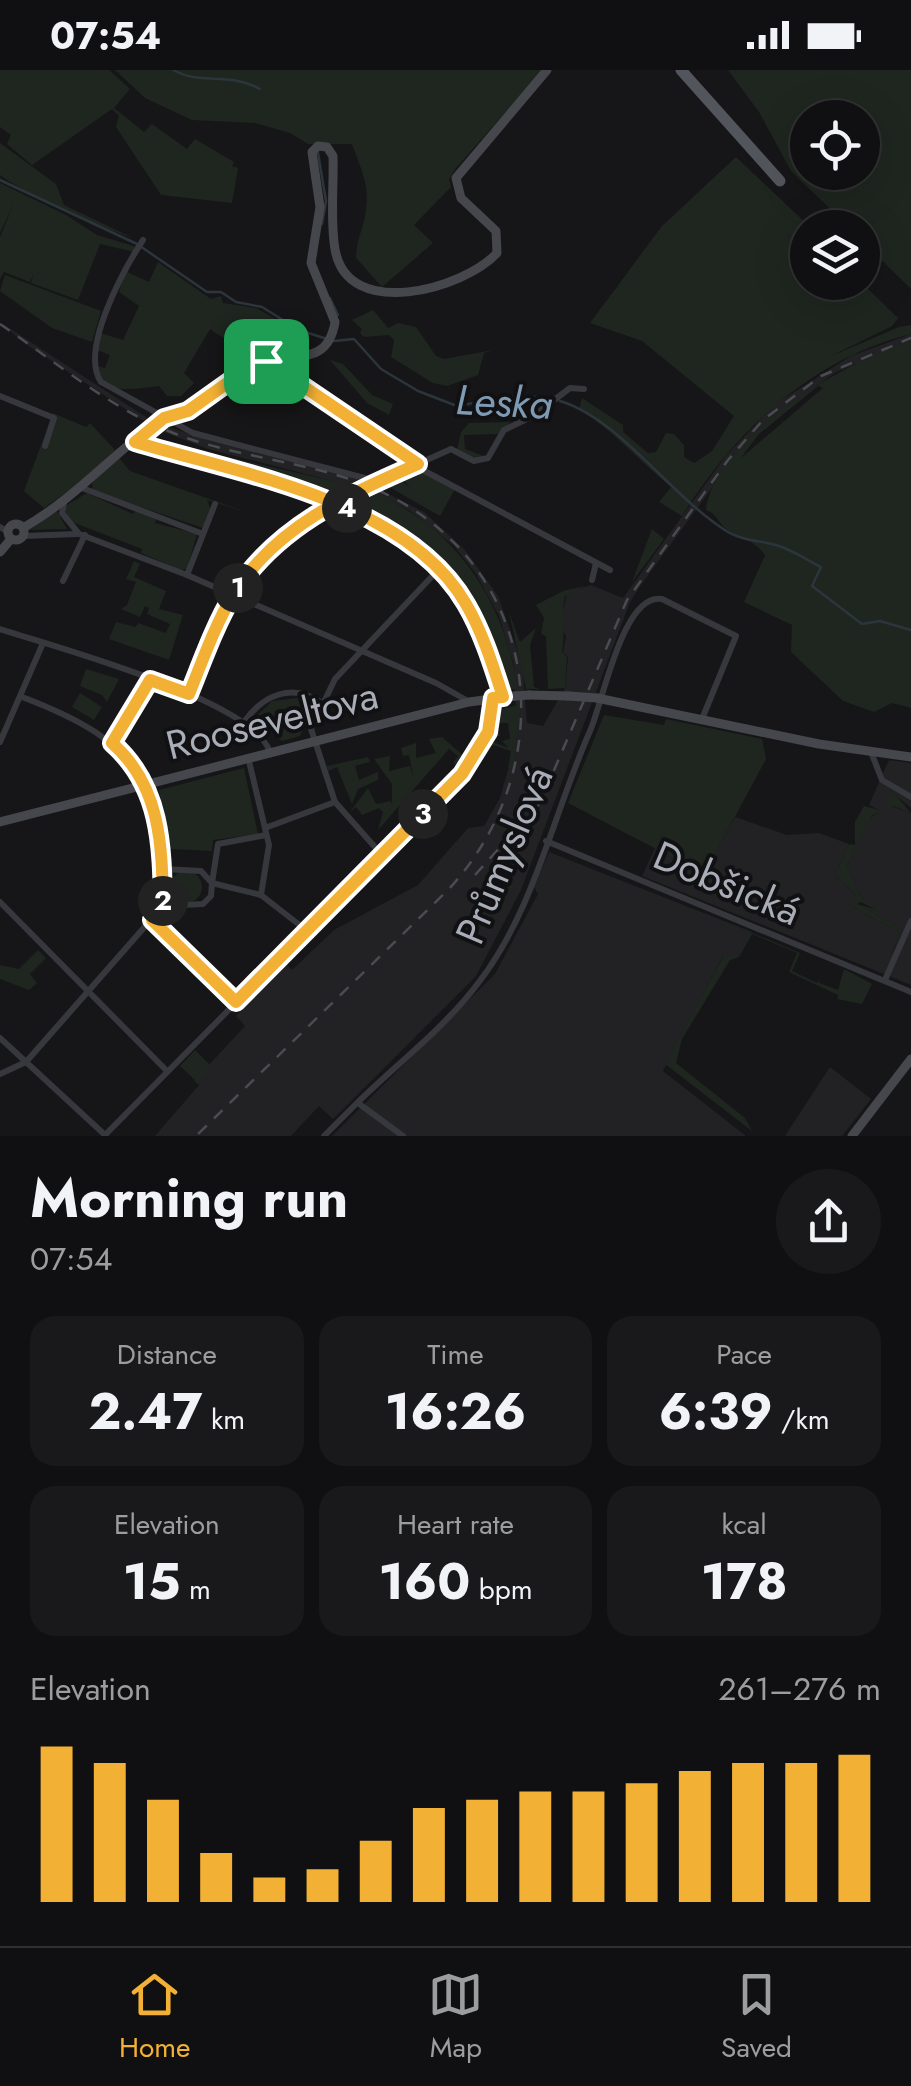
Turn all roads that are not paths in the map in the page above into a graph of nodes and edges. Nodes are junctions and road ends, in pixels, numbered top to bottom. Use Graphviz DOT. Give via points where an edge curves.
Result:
graph roads {
  1 [pos="547,70"];
  2 [pos="681,70"];
  3 [pos="780,181"];
  4 [pos="141,244"];
  5 [pos="266,361"];
  6 [pos="584,389"];
  7 [pos="0,396"];
  8 [pos="164,418"];
  9 [pos="135,442"];
  10 [pos="46,446"];
  11 [pos="418,464"];
  12 [pos="377,482"];
  13 [pos="82,488"];
  14 [pos="332,502"];
  15 [pos="64,503"];
  16 [pos="215,504"];
  17 [pos="24,532"];
  18 [pos="6,533"];
  19 [pos="82,534"];
  20 [pos="202,534"];
  21 [pos="0,552"];
  22 [pos="596,563"];
  23 [pos="439,569"];
  24 [pos="610,570"];
  25 [pos="187,575"];
  26 [pos="592,580"];
  27 [pos="64,581"];
  28 [pos="233,595"];
  29 [pos="0,629"];
  30 [pos="43,643"];
  31 [pos="361,651"];
  32 [pos="150,680"];
  33 [pos="448,689"];
  34 [pos="189,694"];
  35 [pos="22,697"];
  36 [pos="498,698"];
  37 [pos="600,699"];
  38 [pos="322,702"];
  39 [pos="469,702"];
  40 [pos="452,707"];
  41 [pos="702,719"];
  42 [pos="244,722"];
  43 [pos="314,741"];
  44 [pos="0,742"];
  45 [pos="112,743"];
  46 [pos="270,752"];
  47 [pos="871,752"];
  48 [pos="911,756"];
  49 [pos="248,757"];
  50 [pos="146,783"];
  51 [pos="911,798"];
  52 [pos="335,802"];
  53 [pos="0,822"];
  54 [pos="265,832"];
  55 [pos="546,841"];
  56 [pos="382,855"];
  57 [pos="163,870"];
  58 [pos="212,883"];
  59 [pos="261,895"];
  60 [pos="0,902"];
  61 [pos="163,906"];
  62 [pos="152,920"];
  63 [pos="911,921"];
  64 [pos="306,930"];
  65 [pos="885,980"];
  66 [pos="89,991"];
  67 [pos="911,992"];
  68 [pos="236,1002"];
  69 [pos="0,1038"];
  70 [pos="911,1059"];
  71 [pos="26,1062"];
  72 [pos="166,1071"];
  73 [pos="0,1074"];
  74 [pos="355,1106"];
  75 [pos="104,1136"];
  76 [pos="324,1136"];
  77 [pos="403,1136"];
  78 [pos="852,1136"];
  1 -- 5 [label="street" via="456,178 461,198 496,230 497,252 488,263 427,290 380,292 344,268 334,250 333,156 327,147 315,148 320,207 312,263 335,322 330,339 307,358"];
  2 -- 3 [label="main road"];
  4 -- 8 [label="street" via="102,319 94,371 110,390"];
  5 -- 8 [label="street" via="188,411"];
  5 -- 11 [label="street"];
  6 -- 11 [label="street" via="570,388 504,430 488,458 474,460 451,449"];
  7 -- 10 [label="street" via="54,418"];
  8 -- 9 [label="street"];
  8 -- 12 [label="street" via="193,434"];
  9 -- 13 [label="street"];
  9 -- 14 [label="street"];
  11 -- 12 [label="street"];
  11 -- 22 [label="street"];
  12 -- 14 [label="street"];
  13 -- 15 [label="street"];
  13 -- 20 [label="street"];
  14 -- 23 [label="street" via="388,524"];
  14 -- 28 [label="street" via="286,535"];
  15 -- 17 [label="street"];
  15 -- 19 [label="street" via="62,514"];
  16 -- 20 [label="street"];
  17 -- 18 [label="street" via="14,524"];
  17 -- 19 [label="street"];
  18 -- 21 [label="street"];
  19 -- 25 [label="street"];
  19 -- 27 [label="street"];
  20 -- 25 [label="street"];
  22 -- 24 [label="street"];
  22 -- 26 [label="street"];
  23 -- 31 [label="street"];
  23 -- 36 [label="street" via="466,602"];
  25 -- 28 [label="street"];
  28 -- 31 [label="street"];
  28 -- 34 [label="street"];
  29 -- 30 [label="street"];
  30 -- 32 [label="street"];
  30 -- 35 [label="street"];
  31 -- 33 [label="street"];
  31 -- 38 [label="street"];
  32 -- 34 [label="street"];
  32 -- 45 [label="street"];
  33 -- 39 [label="street"];
  33 -- 40 [label="street"];
  34 -- 42 [label="street"];
  35 -- 44 [label="street"];
  35 -- 45 [label="street"];
  36 -- 37 [label="street, Rooseveltova, bridge"];
  36 -- 39 [label="street, Rooseveltova"];
  36 -- 56 [label="street" via="473,761"];
  37 -- 41 [label="street, Rooseveltova"];
  37 -- 41 [label="street, Průmyslová" via="634,612 649,598 662,598 736,637"];
  37 -- 55 [label="street, Průmyslová"];
  38 -- 42 [label="street" via="293,692 272,695"];
  38 -- 43 [label="street" via="312,725"];
  39 -- 40 [label="street, Rooseveltova"];
  40 -- 43 [label="street, Rooseveltova"];
  41 -- 47 [label="street, Rooseveltova"];
  42 -- 46 [label="street"];
  43 -- 46 [label="street, Rooseveltova"];
  43 -- 52 [label="street"];
  45 -- 50 [label="street"];
  46 -- 49 [label="street, Rooseveltova"];
  47 -- 48 [label="street, Rooseveltova"];
  47 -- 51 [label="street" via="882,780"];
  49 -- 50 [label="street, Rooseveltova"];
  49 -- 54 [label="street"];
  50 -- 53 [label="street, Rooseveltova"];
  50 -- 57 [label="street" via="163,841"];
  52 -- 54 [label="street"];
  52 -- 56 [label="street"];
  54 -- 58 [label="street" via="218,844"];
  54 -- 59 [label="street" via="268,868"];
  55 -- 65 [label="street, Dobšická"];
  55 -- 74 [label="street, Průmyslová" via="514,921 479,983"];
  56 -- 64 [label="street"];
  57 -- 58 [label="street" via="201,871"];
  57 -- 61 [label="street"];
  58 -- 59 [label="street"];
  58 -- 61 [label="street" via="203,904"];
  59 -- 64 [label="street"];
  60 -- 66 [label="street"];
  61 -- 62 [label="street"];
  62 -- 66 [label="street"];
  62 -- 68 [label="street"];
  63 -- 65 [label="street"];
  64 -- 68 [label="street"];
  65 -- 67 [label="street, Dobšická"];
  66 -- 71 [label="street"];
  66 -- 72 [label="street"];
  68 -- 72 [label="street"];
  69 -- 71 [label="street"];
  70 -- 78 [label="street"];
  71 -- 73 [label="street"];
  71 -- 75 [label="street"];
  72 -- 75 [label="street"];
  74 -- 76 [label="street, Průmyslová"];
  74 -- 77 [label="street"];
}
